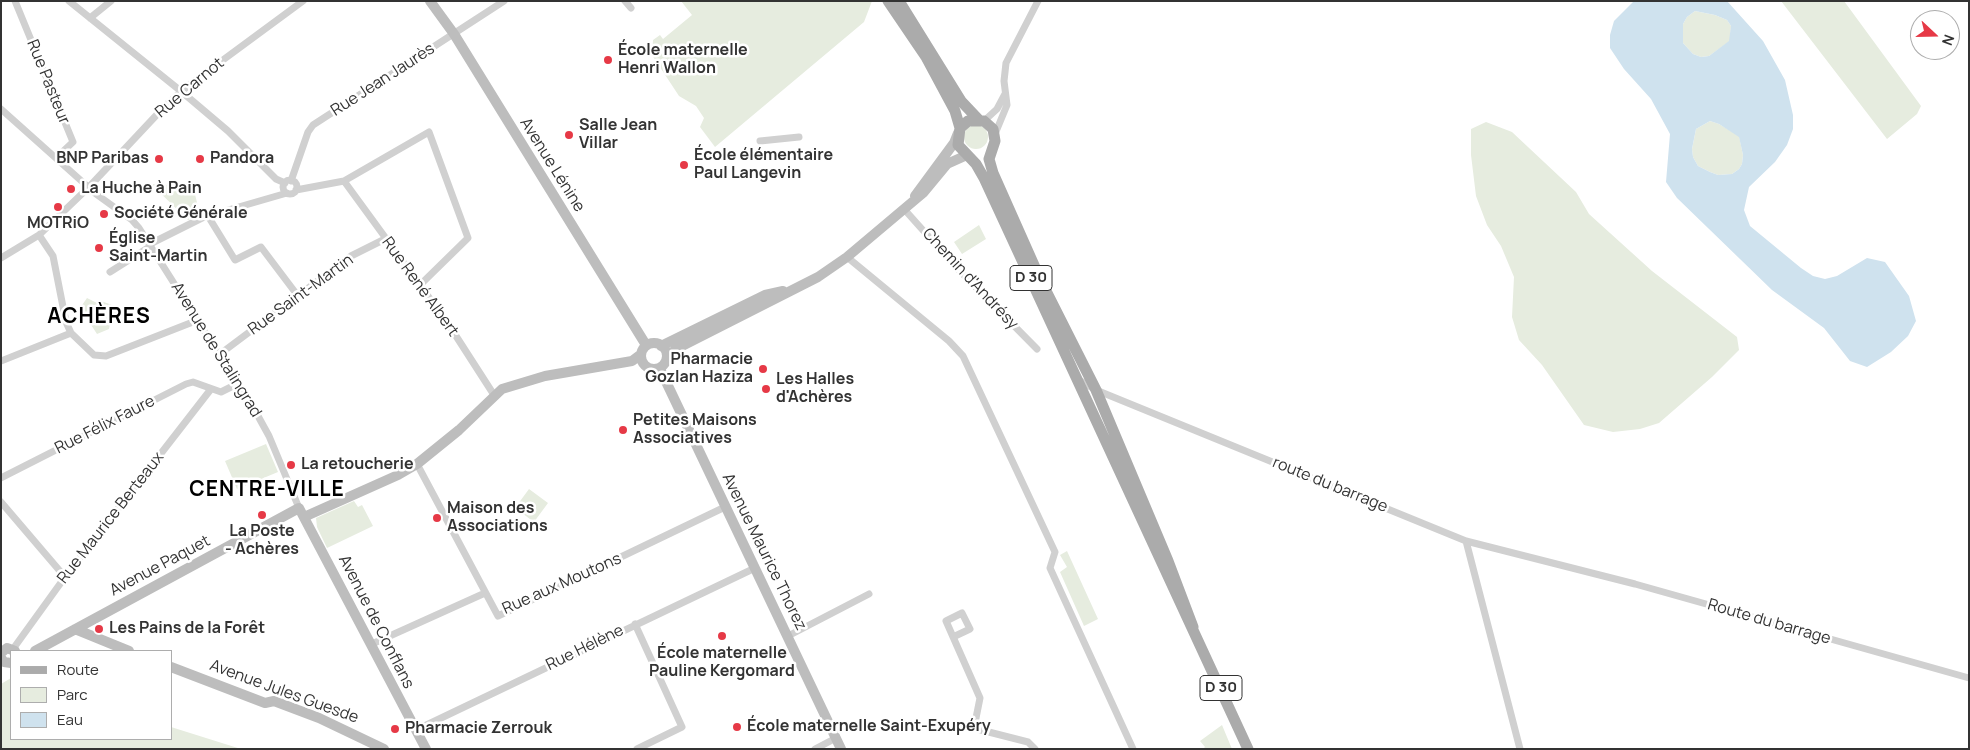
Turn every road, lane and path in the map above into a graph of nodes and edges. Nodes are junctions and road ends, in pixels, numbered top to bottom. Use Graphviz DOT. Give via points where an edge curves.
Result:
graph roads {
  1 [pos="16,1"];
  2 [pos="69,1"];
  3 [pos="111,1"];
  4 [pos="303,1"];
  5 [pos="430,1"];
  6 [pos="504,1"];
  7 [pos="625,1"];
  8 [pos="888,1"];
  9 [pos="899,1"];
  10 [pos="1038,1"];
  11 [pos="631,8"];
  12 [pos="90,18"];
  13 [pos="454,34"];
  14 [pos="182,92"];
  15 [pos="1005,93"];
  16 [pos="1,109"];
  17 [pos="981,120"];
  18 [pos="959,131"];
  19 [pos="995,134"];
  20 [pos="798,137"];
  21 [pos="760,141"];
  22 [pos="990,151"];
  23 [pos="968,155"];
  24 [pos="56,158"];
  25 [pos="344,181"];
  26 [pos="288,182"];
  27 [pos="89,187"];
  28 [pos="296,190"];
  29 [pos="287,193"];
  30 [pos="913,200"];
  31 [pos="904,208"];
  32 [pos="208,216"];
  33 [pos="39,235"];
  34 [pos="385,239"];
  35 [pos="151,245"];
  36 [pos="847,257"];
  37 [pos="1,258"];
  38 [pos="110,272"];
  39 [pos="420,285"];
  40 [pos="794,289"];
  41 [pos="298,296"];
  42 [pos="198,320"];
  43 [pos="71,333"];
  44 [pos="646,345"];
  45 [pos="661,346"];
  46 [pos="1037,349"];
  47 [pos="220,354"];
  48 [pos="640,355"];
  49 [pos="667,357"];
  50 [pos="1,361"];
  51 [pos="644,365"];
  52 [pos="599,368"];
  53 [pos="660,369"];
  54 [pos="1077,378"];
  55 [pos="237,384"];
  56 [pos="211,389"];
  57 [pos="1096,390"];
  58 [pos="494,395"];
  59 [pos="417,464"];
  60 [pos="1,478"];
  61 [pos="1,502"];
  62 [pos="725,507"];
  63 [pos="302,513"];
  64 [pos="1466,542"];
  65 [pos="1569,567"];
  66 [pos="755,568"];
  67 [pos="65,577"];
  68 [pos="486,593"];
  69 [pos="869,594"];
  70 [pos="635,624"];
  71 [pos="1194,628"];
  72 [pos="74,629"];
  73 [pos="788,636"];
  74 [pos="953,637"];
  75 [pos="372,644"];
  76 [pos="14,650"];
  77 [pos="37,650"];
  78 [pos="126,650"];
  79 [pos="4,661"];
  80 [pos="172,667"];
  81 [pos="1969,678"];
  82 [pos="416,730"];
  83 [pos="836,738"];
  84 [pos="384,749"];
  85 [pos="426,749"];
  86 [pos="638,749"];
  87 [pos="815,749"];
  88 [pos="841,749"];
  89 [pos="1035,749"];
  90 [pos="1133,749"];
  91 [pos="1248,749"];
  92 [pos="1520,749"];
  1 -- 24 [label="street, Rue Pasteur" via="73,142"];
  2 -- 12 [label="street"];
  3 -- 12 [label="street"];
  4 -- 14 [label="street, Rue Carnot"];
  5 -- 13 [label="street, Avenue Lénine"];
  6 -- 13 [label="street, Rue Jean Jaurès"];
  7 -- 11 [label="street"];
  8 -- 18 [label="main road" via="926,57 955,111"];
  9 -- 17 [label="main road" via="962,103"];
  10 -- 15 [label="street" via="1006,63"];
  12 -- 14 [label="street"];
  13 -- 26 [label="street, Rue Jean Jaurès" via="313,125"];
  13 -- 44 [label="street, Avenue Lénine"];
  14 -- 26 [label="street" via="228,131 276,179"];
  14 -- 27 [label="street, Rue Carnot"];
  15 -- 17 [label="street" via="997,109"];
  15 -- 19 [label="street" via="1007,105"];
  16 -- 24 [label="street, Avenue de Stalingrad"];
  17 -- 18 [label="main road" via="968,121"];
  17 -- 19 [label="main road" via="989,124"];
  18 -- 23 [label="main road" via="958,144"];
  18 -- 30 [label="street"];
  19 -- 22 [label="main road"];
  20 -- 21 [label="street"];
  22 -- 23 [label="main road" via="980,157"];
  22 -- 57 [label="main road, D 30" via="993,173 1041,281"];
  23 -- 30 [label="street" via="947,164 931,186"];
  23 -- 54 [label="main road, D 30" via="984,178"];
  24 -- 27 [label="street, Avenue de Stalingrad"];
  25 -- 28 [label="street"];
  25 -- 34 [label="street, Rue René Albert"];
  25 -- 39 [label="street" via="429,132 468,238"];
  26 -- 28 [label="street" via="296,184"];
  26 -- 29 [label="street" via="284,189"];
  27 -- 33 [label="street, Rue Carnot"];
  27 -- 35 [label="street, Avenue de Stalingrad" via="132,220"];
  28 -- 29 [label="street"];
  29 -- 32 [label="street"];
  30 -- 31 [label="street"];
  31 -- 36 [label="street"];
  31 -- 46 [label="street, Chemin d'Andrésy" via="954,265"];
  32 -- 35 [label="street"];
  32 -- 41 [label="street" via="235,260 261,247"];
  33 -- 37 [label="street, Rue Carnot"];
  33 -- 43 [label="street" via="53,256"];
  34 -- 39 [label="street, Rue René Albert"];
  34 -- 41 [label="street, Rue Saint-Martin" via="351,256"];
  35 -- 38 [label="street"];
  35 -- 42 [label="street, Avenue de Stalingrad"];
  36 -- 40 [label="street"];
  36 -- 90 [label="street" via="963,356 1055,552 1050,568"];
  39 -- 58 [label="street, Rue René Albert"];
  40 -- 45 [label="street" via="765,295"];
  40 -- 49 [label="street" via="676,349"];
  41 -- 47 [label="street, Rue Saint-Martin"];
  42 -- 43 [label="street" via="100,357"];
  42 -- 47 [label="street, Avenue de Stalingrad"];
  43 -- 50 [label="street"];
  44 -- 45 [label="street"];
  44 -- 48 [label="street"];
  45 -- 49 [label="street"];
  47 -- 55 [label="street, Avenue de Stalingrad"];
  48 -- 51 [label="street"];
  48 -- 52 [label="street"];
  49 -- 53 [label="street"];
  51 -- 52 [label="street"];
  51 -- 53 [label="street" via="651,370"];
  52 -- 58 [label="street, Avenue Paquet" via="521,382"];
  53 -- 62 [label="street, Avenue Maurice Thorez"];
  54 -- 57 [label="street"];
  54 -- 71 [label="main road, D 30"];
  55 -- 56 [label="street" via="221,392"];
  55 -- 63 [label="street, Avenue de Stalingrad" via="269,436"];
  56 -- 60 [label="street, Rue Félix Faure" via="193,382 186,384"];
  56 -- 67 [label="street, Rue Maurice Berteaux"];
  57 -- 64 [label="street, route du barrage"];
  57 -- 71 [label="main road, D 30"];
  58 -- 59 [label="street, Avenue Paquet" via="459,430"];
  59 -- 63 [label="street, Avenue Paquet" via="398,475"];
  59 -- 68 [label="street, Rue aux Moutons"];
  61 -- 67 [label="street"];
  62 -- 66 [label="street, Avenue Maurice Thorez"];
  62 -- 68 [label="street, Rue aux Moutons" via="498,616"];
  63 -- 72 [label="street, Avenue Paquet"];
  63 -- 75 [label="street, Avenue de Conflans"];
  64 -- 65 [label="street, route du barrage"];
  64 -- 92 [label="street"];
  65 -- 81 [label="street, Route du barrage"];
  66 -- 70 [label="street, Rue Hélène"];
  66 -- 73 [label="street, Avenue Maurice Thorez"];
  67 -- 76 [label="street, Rue Maurice Berteaux"];
  68 -- 75 [label="street"];
  69 -- 73 [label="street"];
  70 -- 82 [label="street, Rue Hélène"];
  70 -- 86 [label="street" via="682,727"];
  71 -- 91 [label="main road, D 30"];
  72 -- 77 [label="street, Avenue Paquet"];
  72 -- 78 [label="street"];
  73 -- 83 [label="street, Avenue Maurice Thorez"];
  74 -- 89 [label="street" via="980,698 975,723 977,729 1028,742"];
  75 -- 82 [label="street, Avenue de Conflans"];
  76 -- 79 [label="street" via="7,648"];
  80 -- 84 [label="street, Avenue Jules Guesde" via="265,702 274,701 359,735"];
  82 -- 85 [label="street, Avenue de Conflans"];
  83 -- 87 [label="street"];
  83 -- 88 [label="street, Avenue Maurice Thorez"];
}
